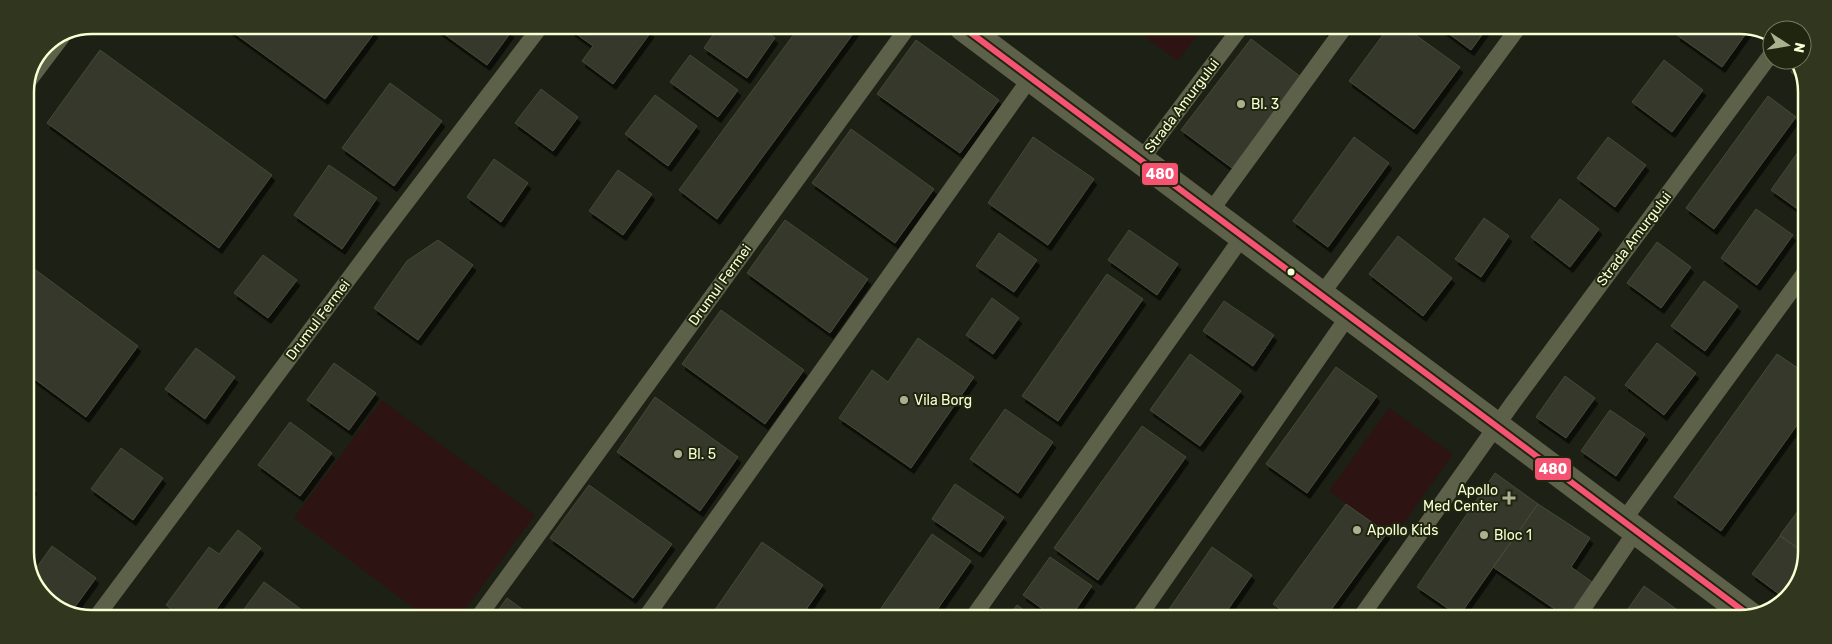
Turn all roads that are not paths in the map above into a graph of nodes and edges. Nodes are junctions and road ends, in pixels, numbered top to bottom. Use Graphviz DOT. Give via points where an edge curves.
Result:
graph roads {
  1 [pos="535,34"];
  2 [pos="903,34"];
  3 [pos="973,34"];
  4 [pos="1236,34"];
  5 [pos="1340,34"];
  6 [pos="1514,34"];
  7 [pos="53,49"];
  8 [pos="1762,67"];
  9 [pos="38,68"];
  10 [pos="1031,77"];
  11 [pos="1141,160"];
  12 [pos="1210,212"];
  13 [pos="1243,236"];
  14 [pos="1798,283"];
  15 [pos="1321,295"];
  16 [pos="1349,316"];
  17 [pos="1496,426"];
  18 [pos="1630,526"];
  19 [pos="101,610"];
  20 [pos="483,610"];
  21 [pos="651,610"];
  22 [pos="978,610"];
  23 [pos="1144,610"];
  24 [pos="1366,610"];
  25 [pos="1581,610"];
  26 [pos="1742,610"];
  1 -- 19 [label="lane, Drumul Fermei"];
  2 -- 20 [label="lane, Drumul Fermei"];
  3 -- 10 [label="street"];
  4 -- 11 [label="lane, Strada Amurgului"];
  5 -- 12 [label="lane"];
  6 -- 15 [label="lane"];
  7 -- 9 [label="lane"];
  8 -- 17 [label="lane, Strada Amurgului"];
  10 -- 11 [label="street"];
  10 -- 21 [label="lane"];
  11 -- 12 [label="street"];
  12 -- 13 [label="street"];
  13 -- 15 [label="street"];
  13 -- 22 [label="lane"];
  14 -- 18 [label="lane"];
  15 -- 16 [label="street"];
  16 -- 17 [label="street"];
  16 -- 23 [label="lane"];
  17 -- 18 [label="street"];
  17 -- 24 [label="lane"];
  18 -- 25 [label="lane"];
  18 -- 26 [label="street"];
}
